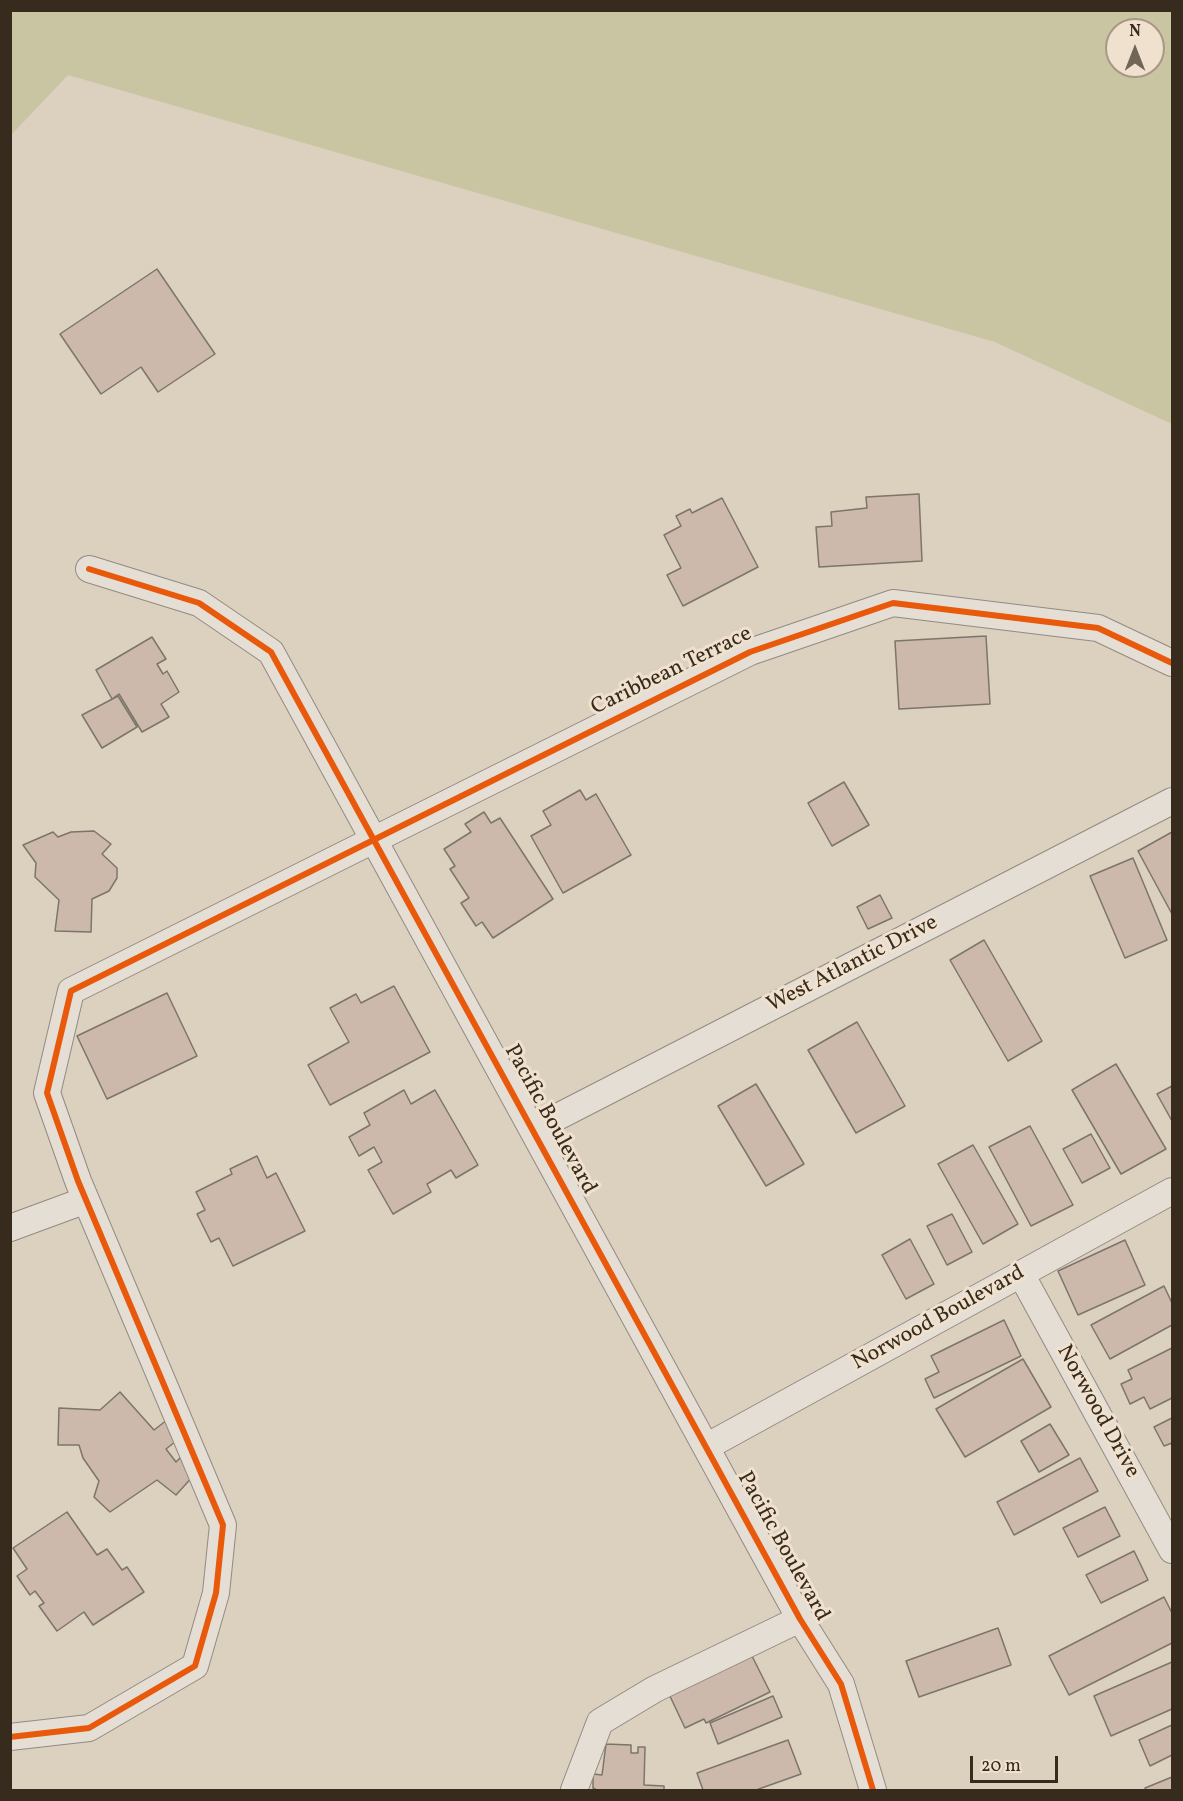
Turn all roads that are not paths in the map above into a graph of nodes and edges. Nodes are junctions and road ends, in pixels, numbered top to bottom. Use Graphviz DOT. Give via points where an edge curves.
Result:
graph roads {
  1 [pos="89,569"];
  2 [pos="1173,663"];
  3 [pos="1173,801"];
  4 [pos="376,839"];
  5 [pos="534,1129"];
  6 [pos="1173,1191"];
  7 [pos="86,1200"];
  8 [pos="10,1228"];
  9 [pos="1021,1274"];
  10 [pos="706,1447"];
  11 [pos="1173,1550"];
  12 [pos="800,1619"];
  13 [pos="10,1737"];
  14 [pos="574,1791"];
  15 [pos="873,1791"];
  1 -- 4 [label="street, Pacific Boulevard" via="199,603 271,652"];
  2 -- 4 [label="street, Caribbean Terrace" via="1098,628 894,603 750,652"];
  3 -- 5 [label="street, West Atlantic Drive"];
  4 -- 5 [label="street, Pacific Boulevard"];
  4 -- 7 [label="street, Caribbean Terrace" via="72,991 47,1093"];
  5 -- 10 [label="street, Pacific Boulevard"];
  6 -- 9 [label="street, Norwood Boulevard"];
  7 -- 8 [label="street"];
  7 -- 13 [label="street, Caribbean Terrace" via="223,1525 216,1593 195,1666 89,1728"];
  9 -- 10 [label="street, Norwood Boulevard"];
  9 -- 11 [label="street, Norwood Drive"];
  10 -- 12 [label="street, Pacific Boulevard"];
  12 -- 14 [label="street" via="655,1689 600,1722"];
  12 -- 15 [label="street, Pacific Boulevard" via="841,1684"];
}
